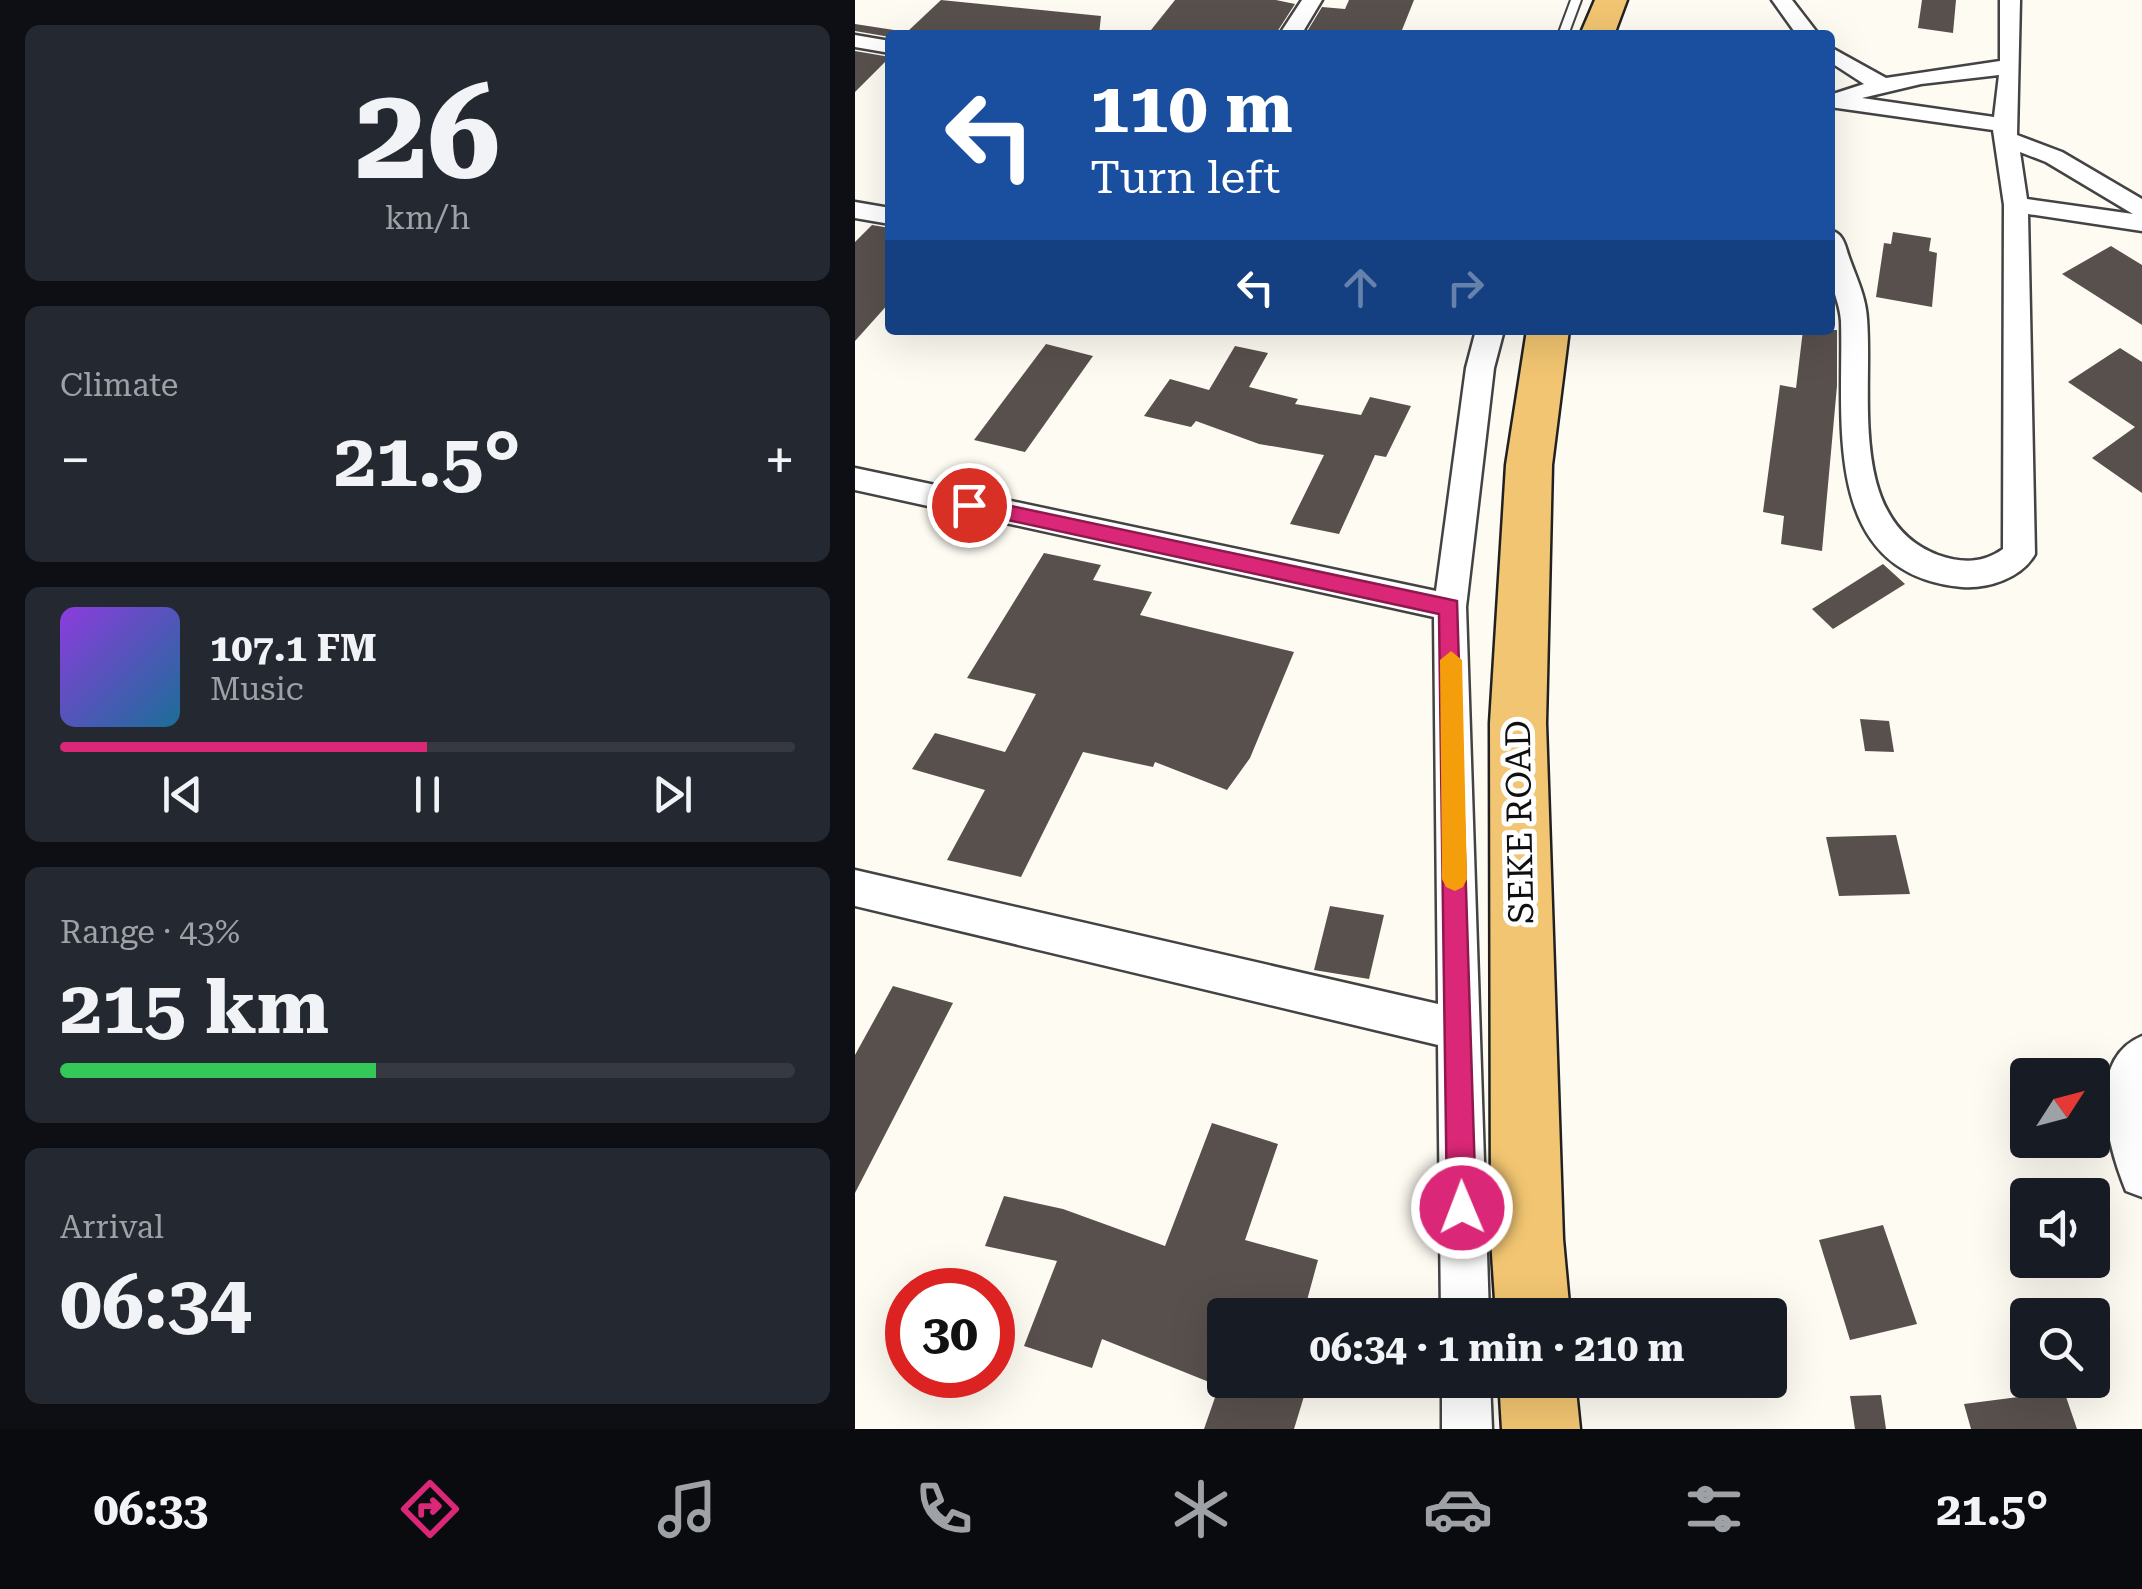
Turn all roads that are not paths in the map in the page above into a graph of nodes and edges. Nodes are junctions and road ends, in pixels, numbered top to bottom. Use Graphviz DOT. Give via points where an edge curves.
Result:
graph roads {
  1 [pos="1313,0"];
  2 [pos="1576,0"];
  3 [pos="1611,0"];
  4 [pos="1783,0"];
  5 [pos="2010,0"];
  6 [pos="1294,30"];
  7 [pos="1565,30"];
  8 [pos="1599,30"];
  9 [pos="1804,30"];
  10 [pos="855,41"];
  11 [pos="885,46"];
  12 [pos="1835,56"];
  13 [pos="2011,67"];
  14 [pos="1880,84"];
  15 [pos="1835,100"];
  16 [pos="1835,102"];
  17 [pos="2005,132"];
  18 [pos="2015,205"];
  19 [pos="855,210"];
  20 [pos="2142,210"];
  21 [pos="885,215"];
  22 [pos="2142,223"];
  23 [pos="1835,254"];
  24 [pos="1489,335"];
  25 [pos="1546,335"];
  26 [pos="855,479"];
  27 [pos="1449,607"];
  28 [pos="855,888"];
  29 [pos="1457,1030"];
  30 [pos="2142,1057"];
  31 [pos="2142,1175"];
  32 [pos="1465,1298"];
  33 [pos="1533,1298"];
  34 [pos="1466,1398"];
  35 [pos="1538,1398"];
  36 [pos="1467,1429"];
  37 [pos="1541,1429"];
  1 -- 6 [label="street"];
  2 -- 7 [label="lane"];
  3 -- 8 [label="main road"];
  4 -- 9 [label="street"];
  5 -- 13 [label="street"];
  10 -- 11 [label="street"];
  12 -- 14 [label="street"];
  13 -- 14 [label="street"];
  13 -- 17 [label="street"];
  14 -- 15 [label="street"];
  16 -- 17 [label="street"];
  17 -- 18 [label="street"];
  17 -- 20 [label="street"];
  18 -- 22 [label="street"];
  18 -- 23 [label="street" via="2019,554 2002,570 1961,574 1921,567 1892,547 1859,491 1854,314"];
  19 -- 21 [label="street"];
  24 -- 27 [label="street"];
  25 -- 33 [label="main road, SEKE ROAD" via="1529,465 1518,723"];
  26 -- 27 [label="street"];
  27 -- 29 [label="street"];
  28 -- 29 [label="street"];
  29 -- 32 [label="street"];
  30 -- 31 [label="street" via="2127,1084 2125,1120"];
  34 -- 36 [label="street"];
  35 -- 37 [label="main road"];
}
